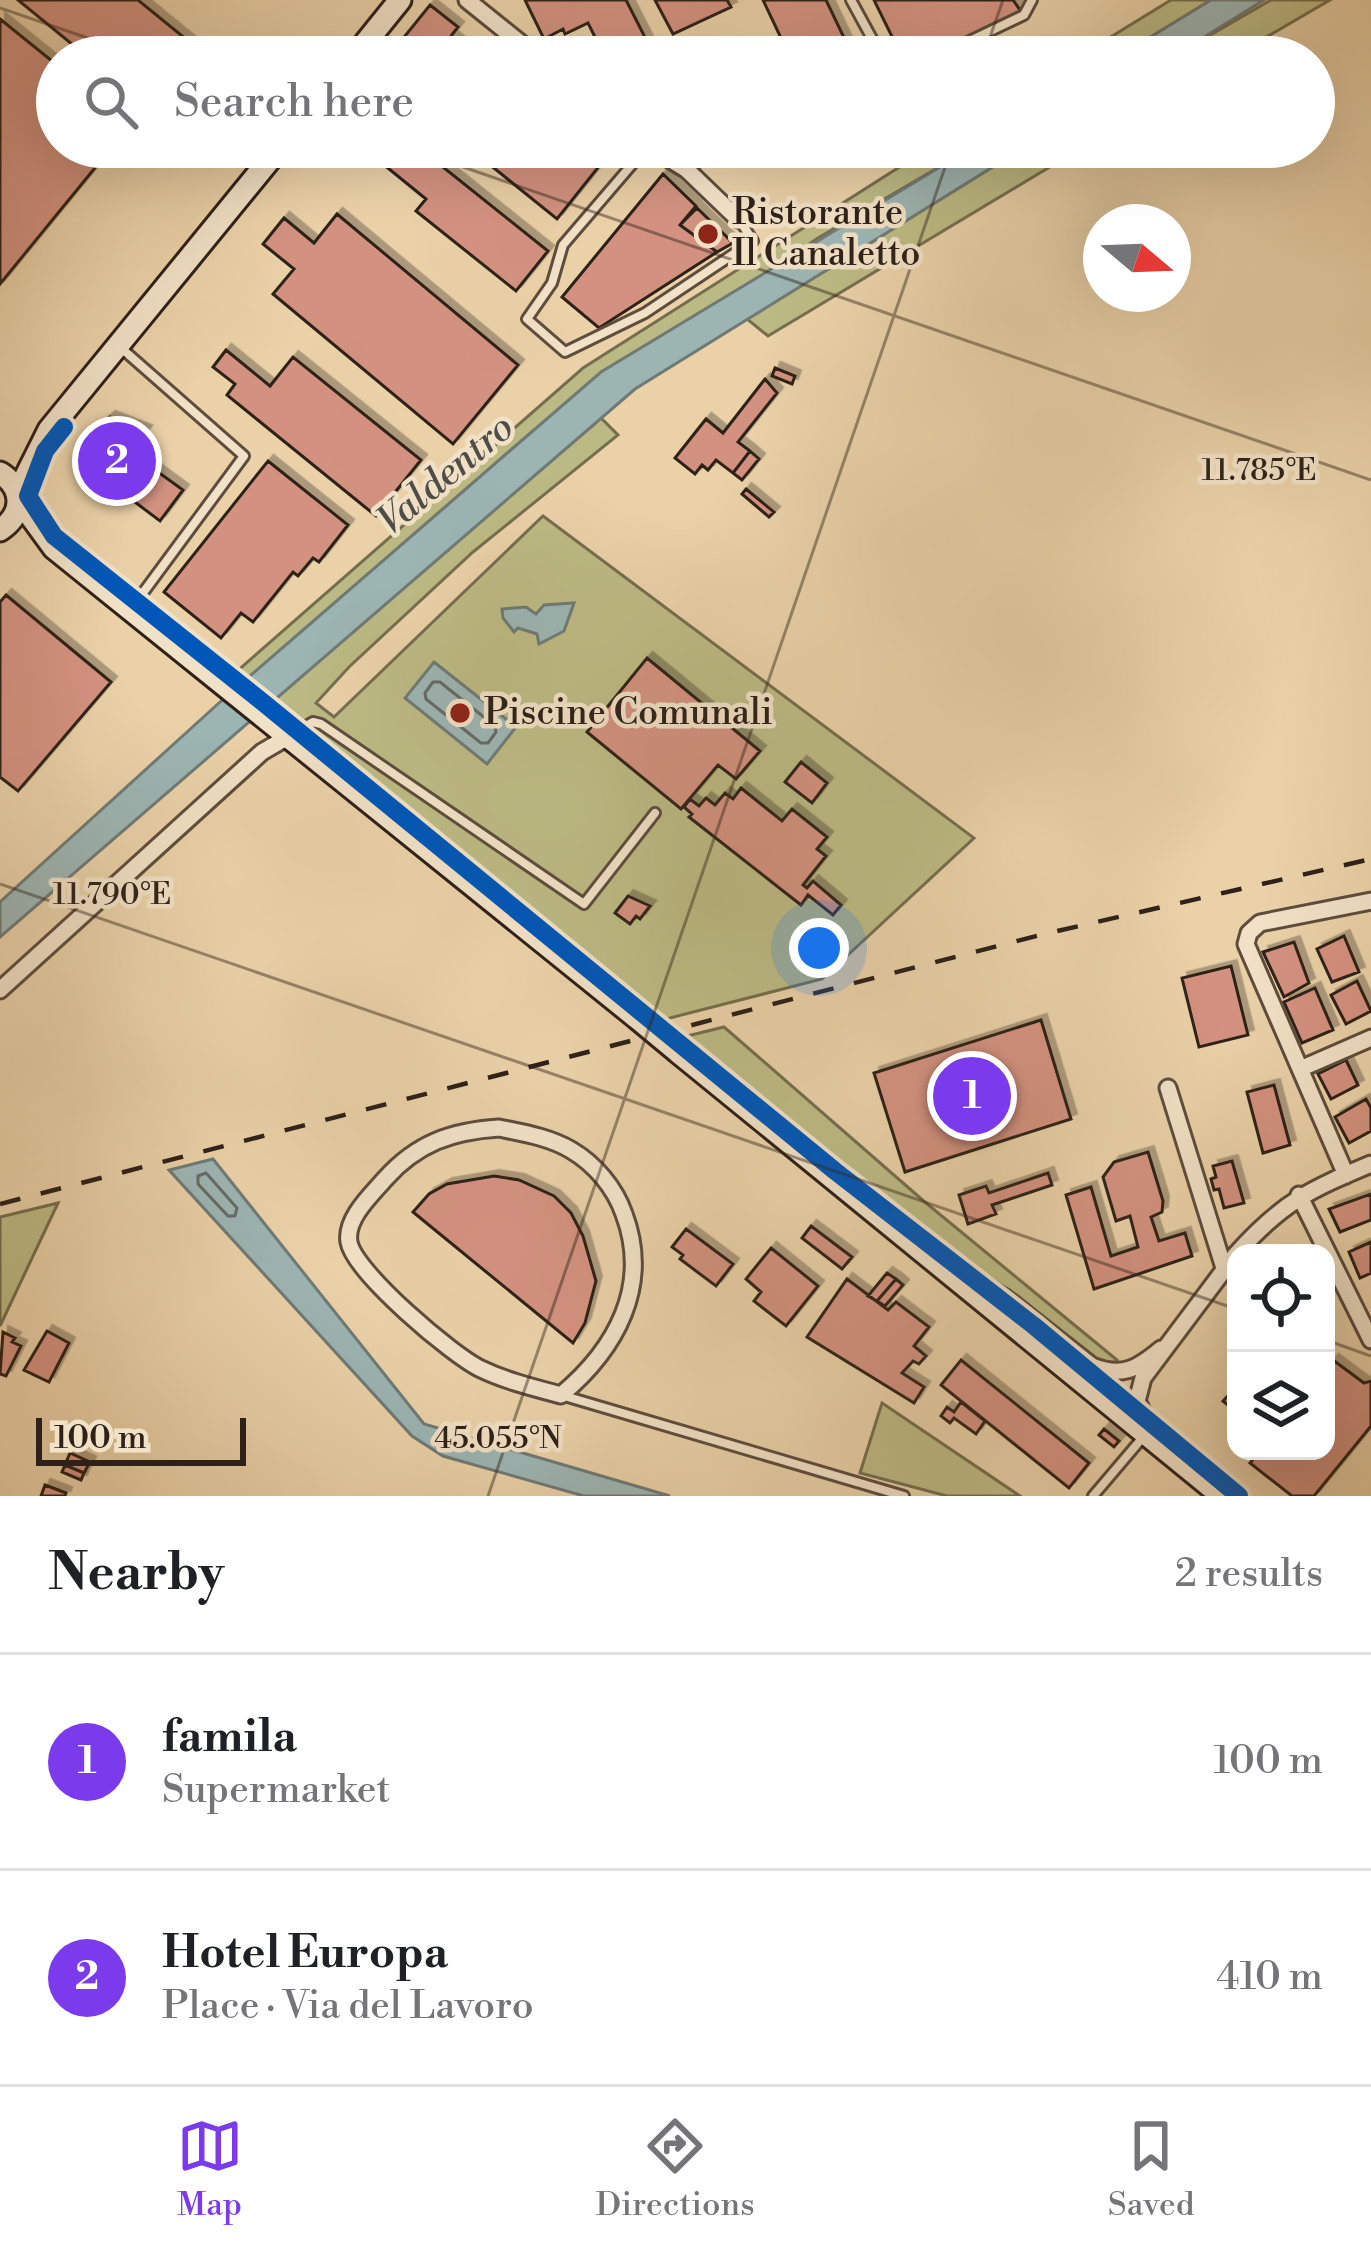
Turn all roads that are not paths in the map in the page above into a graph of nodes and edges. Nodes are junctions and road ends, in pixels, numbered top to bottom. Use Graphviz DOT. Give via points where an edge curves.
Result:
graph roads {
  1 [pos="400,0"];
  2 [pos="466,0"];
  3 [pos="851,0"];
  4 [pos="1031,0"];
  5 [pos="371,36"];
  6 [pos="511,36"];
  7 [pos="871,36"];
  8 [pos="980,36"];
  9 [pos="263,168"];
  10 [pos="629,168"];
  11 [pos="684,168"];
  12 [pos="690,168"];
  13 [pos="687,170"];
  14 [pos="738,219"];
  15 [pos="117,345"];
  16 [pos="49,430"];
  17 [pos="0,469"];
  18 [pos="18,496"];
  19 [pos="0,530"];
  20 [pos="54,548"];
  21 [pos="129,611"];
  22 [pos="286,738"];
  23 [pos="656,813"];
  24 [pos="1371,901"];
  25 [pos="0,990"];
  26 [pos="1371,1038"];
  27 [pos="1300,1069"];
  28 [pos="1168,1088"];
  29 [pos="1371,1165"];
  30 [pos="1346,1175"];
  31 [pos="1299,1195"];
  32 [pos="1246,1244"];
  33 [pos="1227,1265"];
  34 [pos="1224,1268"];
  35 [pos="950,1276"];
  36 [pos="1371,1340"];
  37 [pos="1161,1349"];
  38 [pos="1143,1378"];
  39 [pos="1094,1392"];
  40 [pos="561,1396"];
  41 [pos="1153,1440"];
  42 [pos="904,1496"];
  43 [pos="1094,1496"];
  44 [pos="1222,1496"];
  1 -- 5 [label="main road"];
  2 -- 6 [label="street"];
  3 -- 7 [label="lane"];
  4 -- 8 [label="lane" via="1024,15"];
  9 -- 15 [label="main road"];
  10 -- 14 [label="lane" via="562,244 552,283 526,319 566,352 645,313 753,241"];
  11 -- 13 [label="street"];
  12 -- 13 [label="lane"];
  13 -- 14 [label="street"];
  15 -- 16 [label="main road"];
  15 -- 21 [label="lane" via="244,456"];
  16 -- 17 [label="main road"];
  16 -- 18 [label="main road"];
  17 -- 18 [label="main road"];
  18 -- 19 [label="main road" via="16,515"];
  18 -- 20 [label="main road"];
  19 -- 20 [label="main road"];
  20 -- 21 [label="main road"];
  21 -- 22 [label="main road"];
  22 -- 23 [label="lane" via="321,724 584,904"];
  22 -- 25 [label="street"];
  22 -- 35 [label="main road, bridge"];
  24 -- 27 [label="street" via="1260,922 1250,933 1246,944"];
  26 -- 27 [label="street"];
  27 -- 30 [label="street"];
  28 -- 34 [label="street"];
  29 -- 30 [label="street"];
  30 -- 31 [label="street"];
  31 -- 32 [label="street"];
  31 -- 36 [label="street"];
  33 -- 34 [label="street"];
  34 -- 37 [label="street"];
  35 -- 37 [label="street" via="1004,1297 1096,1368 1138,1369"];
  35 -- 39 [label="main road"];
  37 -- 38 [label="street"];
  38 -- 39 [label="street" via="1129,1392"];
  38 -- 41 [label="street" via="1137,1401"];
  39 -- 41 [label="main road"];
  40 -- 40 [label="street" via="477,1368 356,1260 352,1222 420,1147 459,1130 539,1136 573,1150 618,1196 635,1257 634,1287 608,1347"];
  40 -- 42 [label="lane"];
  41 -- 43 [label="lane"];
  41 -- 44 [label="main road"];
}
